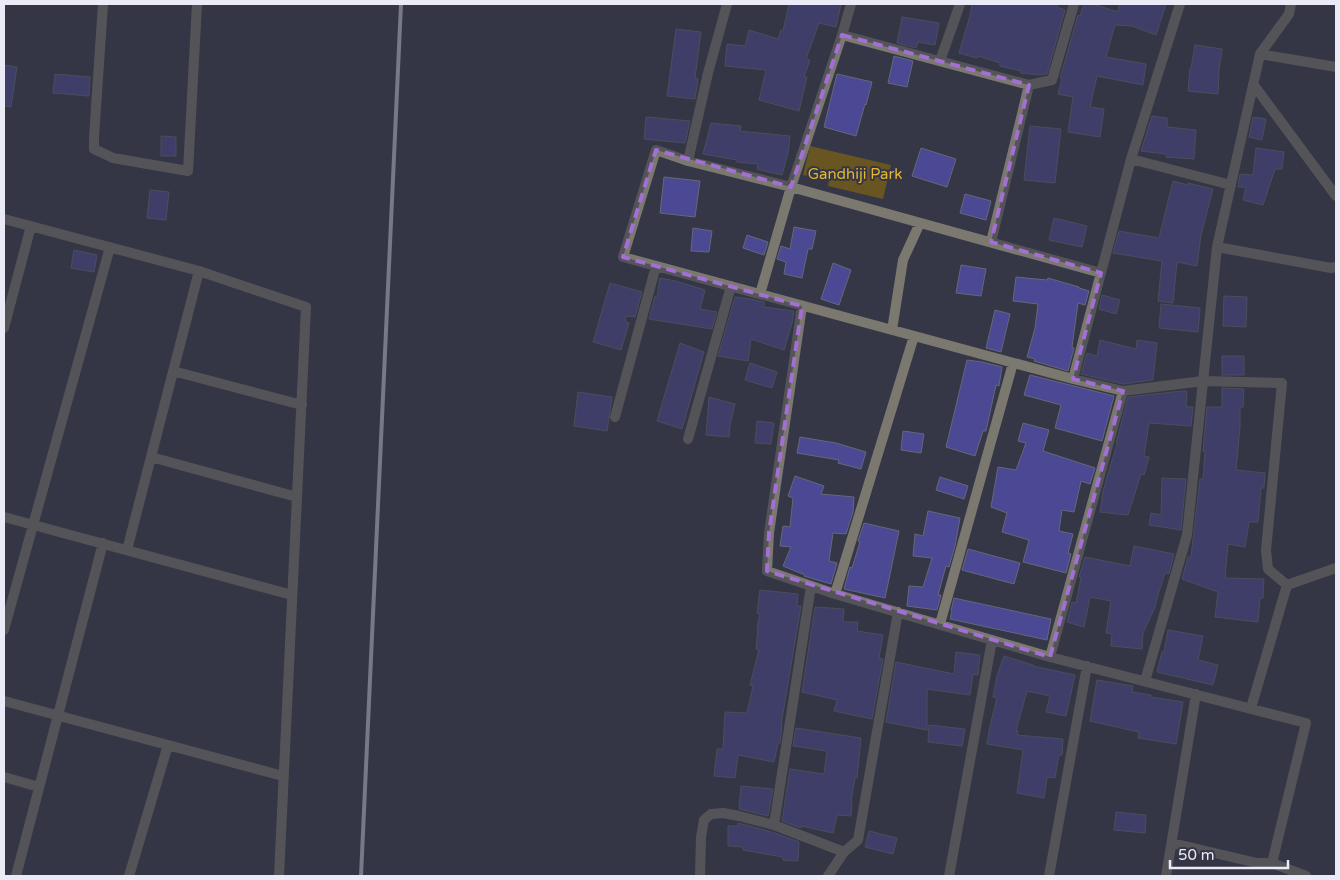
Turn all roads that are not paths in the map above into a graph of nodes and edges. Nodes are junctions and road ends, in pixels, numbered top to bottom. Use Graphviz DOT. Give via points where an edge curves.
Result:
graph roads {
  1 [pos="103,4"];
  2 [pos="197,4"];
  3 [pos="727,4"];
  4 [pos="851,4"];
  5 [pos="960,4"];
  6 [pos="1074,4"];
  7 [pos="1180,4"];
  8 [pos="1291,4"];
  9 [pos="842,35"];
  10 [pos="1260,54"];
  11 [pos="940,61"];
  12 [pos="1336,67"];
  13 [pos="1254,84"];
  14 [pos="1029,85"];
  15 [pos="1131,159"];
  16 [pos="688,161"];
  17 [pos="1231,185"];
  18 [pos="791,187"];
  19 [pos="1336,196"];
  20 [pos="4,219"];
  21 [pos="920,223"];
  22 [pos="31,226"];
  23 [pos="991,242"];
  24 [pos="110,247"];
  25 [pos="1217,247"];
  26 [pos="656,266"];
  27 [pos="1336,267"];
  28 [pos="198,271"];
  29 [pos="1101,273"];
  30 [pos="730,286"];
  31 [pos="760,294"];
  32 [pos="802,306"];
  33 [pos="4,328"];
  34 [pos="892,330"];
  35 [pos="914,336"];
  36 [pos="1013,362"];
  37 [pos="173,370"];
  38 [pos="1073,378"];
  39 [pos="1203,381"];
  40 [pos="1123,391"];
  41 [pos="302,405"];
  42 [pos="615,417"];
  43 [pos="688,439"];
  44 [pos="151,457"];
  45 [pos="297,497"];
  46 [pos="4,517"];
  47 [pos="33,524"];
  48 [pos="103,543"];
  49 [pos="127,550"];
  50 [pos="1336,568"];
  51 [pos="1287,585"];
  52 [pos="811,586"];
  53 [pos="835,594"];
  54 [pos="292,595"];
  55 [pos="898,612"];
  56 [pos="940,624"];
  57 [pos="4,630"];
  58 [pos="992,640"];
  59 [pos="1050,657"];
  60 [pos="1088,666"];
  61 [pos="1145,681"];
  62 [pos="1196,694"];
  63 [pos="4,701"];
  64 [pos="1251,708"];
  65 [pos="59,716"];
  66 [pos="168,745"];
  67 [pos="283,776"];
  68 [pos="4,777"];
  69 [pos="39,787"];
  70 [pos="774,825"];
  71 [pos="1172,843"];
  72 [pos="844,852"];
  73 [pos="1272,862"];
  74 [pos="16,876"];
  75 [pos="129,876"];
  76 [pos="279,876"];
  77 [pos="700,876"];
  78 [pos="828,876"];
  79 [pos="949,876"];
  80 [pos="1049,876"];
  81 [pos="1166,876"];
  82 [pos="1306,876"];
  1 -- 2 [label="street" via="94,149 113,158 188,171"];
  3 -- 16 [label="street"];
  4 -- 9 [label="street"];
  5 -- 11 [label="street"];
  6 -- 14 [label="street" via="1052,80"];
  7 -- 15 [label="street"];
  8 -- 10 [label="street" via="1289,14"];
  9 -- 11 [label="street"];
  9 -- 18 [label="street"];
  10 -- 12 [label="street"];
  10 -- 13 [label="street"];
  11 -- 14 [label="street"];
  13 -- 17 [label="street"];
  13 -- 19 [label="street"];
  14 -- 23 [label="street"];
  15 -- 17 [label="street"];
  15 -- 29 [label="street"];
  16 -- 18 [label="street"];
  16 -- 26 [label="street" via="656,150 623,257"];
  17 -- 25 [label="street"];
  18 -- 21 [label="street"];
  18 -- 31 [label="street"];
  20 -- 22 [label="street"];
  21 -- 23 [label="street"];
  21 -- 34 [label="street" via="903,260"];
  22 -- 24 [label="street"];
  22 -- 33 [label="street"];
  23 -- 29 [label="street"];
  24 -- 28 [label="street"];
  24 -- 47 [label="street"];
  25 -- 27 [label="street"];
  25 -- 39 [label="street"];
  26 -- 30 [label="street"];
  26 -- 42 [label="street"];
  28 -- 37 [label="street"];
  28 -- 41 [label="street" via="306,308"];
  29 -- 38 [label="street"];
  30 -- 31 [label="street"];
  30 -- 43 [label="street"];
  31 -- 32 [label="street"];
  32 -- 34 [label="street"];
  32 -- 52 [label="street" via="769,533 767,571"];
  34 -- 35 [label="street"];
  35 -- 36 [label="street"];
  35 -- 53 [label="street"];
  36 -- 38 [label="street"];
  36 -- 56 [label="street"];
  37 -- 41 [label="street"];
  37 -- 44 [label="street"];
  38 -- 40 [label="street"];
  39 -- 40 [label="street"];
  39 -- 51 [label="street" via="1282,382 1266,550 1268,569"];
  39 -- 61 [label="street" via="1187,535"];
  40 -- 59 [label="street"];
  41 -- 45 [label="street"];
  44 -- 45 [label="street"];
  44 -- 49 [label="street"];
  45 -- 54 [label="street"];
  46 -- 47 [label="street"];
  47 -- 48 [label="street"];
  47 -- 57 [label="street"];
  48 -- 49 [label="street"];
  48 -- 65 [label="street"];
  49 -- 54 [label="street"];
  50 -- 51 [label="street"];
  51 -- 64 [label="street"];
  52 -- 53 [label="street"];
  52 -- 70 [label="street"];
  53 -- 55 [label="street"];
  54 -- 67 [label="street"];
  55 -- 56 [label="street"];
  55 -- 72 [label="street" via="858,840"];
  56 -- 58 [label="street"];
  58 -- 59 [label="street"];
  58 -- 79 [label="street"];
  59 -- 60 [label="street"];
  60 -- 61 [label="street"];
  60 -- 80 [label="street"];
  61 -- 62 [label="street"];
  62 -- 64 [label="street"];
  62 -- 71 [label="street"];
  63 -- 65 [label="street"];
  64 -- 73 [label="street" via="1306,723"];
  65 -- 66 [label="street"];
  65 -- 69 [label="street"];
  66 -- 67 [label="street"];
  66 -- 75 [label="street"];
  67 -- 76 [label="street"];
  68 -- 69 [label="street"];
  69 -- 74 [label="street"];
  70 -- 72 [label="street"];
  70 -- 77 [label="street" via="731,814 711,814 704,820"];
  71 -- 73 [label="street" via="1257,863"];
  71 -- 81 [label="street"];
  72 -- 78 [label="street"];
  73 -- 82 [label="street"];
}
